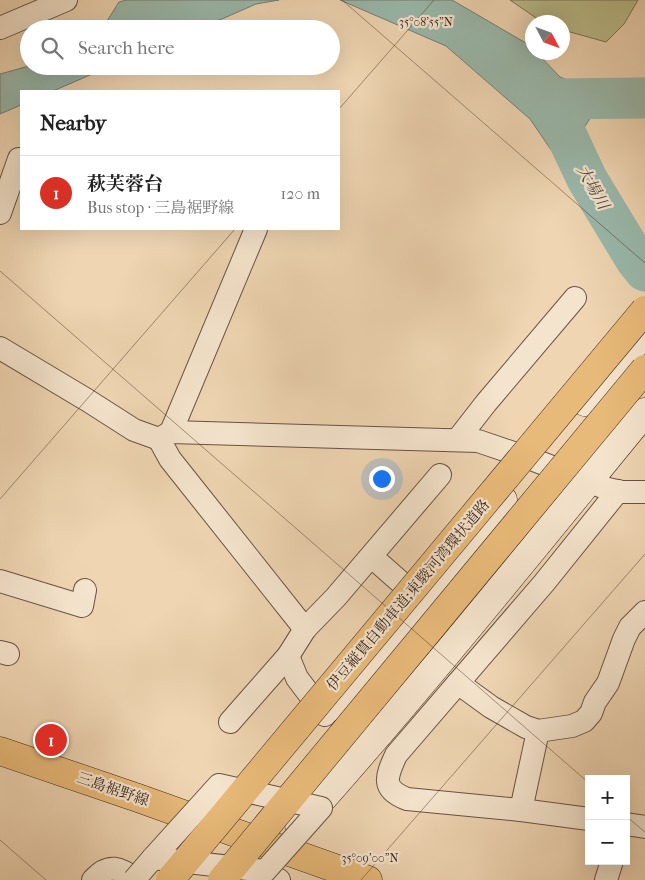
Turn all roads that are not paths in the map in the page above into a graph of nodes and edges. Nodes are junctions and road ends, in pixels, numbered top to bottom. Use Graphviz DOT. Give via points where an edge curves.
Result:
graph roads {
  1 [pos="66,0"];
  2 [pos="0,28"];
  3 [pos="13,158"];
  4 [pos="0,213"];
  5 [pos="256,230"];
  6 [pos="575,298"];
  7 [pos="645,310"];
  8 [pos="645,332"];
  9 [pos="0,348"];
  10 [pos="645,369"];
  11 [pos="645,412"];
  12 [pos="165,436"];
  13 [pos="458,439"];
  14 [pos="534,460"];
  15 [pos="440,475"];
  16 [pos="588,482"];
  17 [pos="618,491"];
  18 [pos="645,492"];
  19 [pos="372,557"];
  20 [pos="521,563"];
  21 [pos="0,581"];
  22 [pos="544,583"];
  23 [pos="85,590"];
  24 [pos="422,601"];
  25 [pos="645,612"];
  26 [pos="305,629"];
  27 [pos="288,656"];
  28 [pos="458,683"];
  29 [pos="325,715"];
  30 [pos="230,722"];
  31 [pos="538,731"];
  32 [pos="0,751"];
  33 [pos="341,798"];
  34 [pos="321,808"];
  35 [pos="521,810"];
  36 [pos="585,818"];
  37 [pos="630,825"];
  38 [pos="645,827"];
  39 [pos="226,830"];
  40 [pos="278,848"];
  41 [pos="153,858"];
  42 [pos="611,865"];
  43 [pos="265,877"];
  44 [pos="118,880"];
  45 [pos="170,880"];
  46 [pos="182,880"];
  47 [pos="222,880"];
  48 [pos="368,880"];
  49 [pos="606,880"];
  1 -- 2 [label="street"];
  3 -- 4 [label="street"];
  5 -- 12 [label="street"];
  6 -- 13 [label="street"];
  7 -- 45 [label="main road, 伊豆縦貫自動車道;東駿河湾環状道路, bridge"];
  8 -- 14 [label="street"];
  9 -- 12 [label="street" via="134,430"];
  10 -- 47 [label="main road, bridge"];
  11 -- 16 [label="street"];
  12 -- 13 [label="street"];
  12 -- 26 [label="street" via="170,460"];
  13 -- 14 [label="street" via="478,441"];
  14 -- 16 [label="street"];
  14 -- 24 [label="street"];
  15 -- 19 [label="street"];
  16 -- 17 [label="street"];
  16 -- 20 [label="street"];
  17 -- 18 [label="street"];
  17 -- 22 [label="street"];
  19 -- 24 [label="street"];
  19 -- 26 [label="street"];
  20 -- 22 [label="street"];
  20 -- 40 [label="street" via="356,762"];
  21 -- 23 [label="street" via="82,606"];
  22 -- 28 [label="street"];
  24 -- 29 [label="street"];
  25 -- 31 [label="street" via="630,627 608,683 584,721"];
  26 -- 27 [label="street"];
  27 -- 29 [label="street" via="296,678"];
  27 -- 30 [label="street"];
  28 -- 31 [label="street" via="491,707"];
  28 -- 35 [label="street" via="396,755 387,782 391,791 407,799"];
  29 -- 39 [label="street"];
  31 -- 35 [label="street"];
  32 -- 39 [label="main road, 三島裾野線"];
  33 -- 34 [label="street" via="398,731 392,725"];
  34 -- 41 [label="street, bridge" via="219,785"];
  34 -- 43 [label="street, bridge"];
  35 -- 36 [label="street"];
  37 -- 38 [label="street"];
  39 -- 40 [label="main road, 三島裾野線"];
  39 -- 46 [label="main road"];
  40 -- 43 [label="main road"];
  40 -- 48 [label="main road, 三島裾野線"];
  41 -- 43 [label="street, bridge"];
  41 -- 44 [label="street, bridge"];
  42 -- 49 [label="street"];
}
